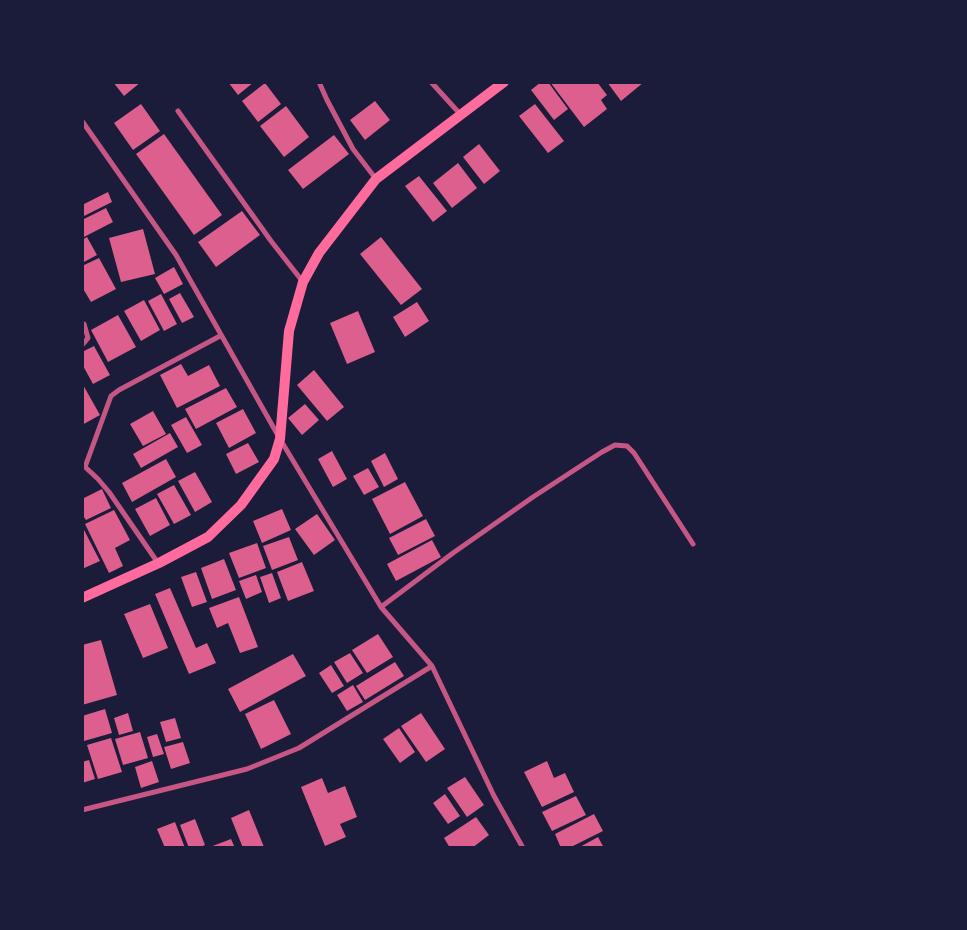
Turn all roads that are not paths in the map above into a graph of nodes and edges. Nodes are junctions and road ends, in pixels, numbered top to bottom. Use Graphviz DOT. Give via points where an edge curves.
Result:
graph roads {
  1 [pos="320,82"];
  2 [pos="431,82"];
  3 [pos="504,82"];
  4 [pos="178,110"];
  5 [pos="461,116"];
  6 [pos="82,121"];
  7 [pos="376,179"];
  8 [pos="303,282"];
  9 [pos="84,324"];
  10 [pos="220,336"];
  11 [pos="82,345"];
  12 [pos="280,439"];
  13 [pos="84,466"];
  14 [pos="693,544"];
  15 [pos="159,563"];
  16 [pos="82,598"];
  17 [pos="381,607"];
  18 [pos="432,666"];
  19 [pos="82,810"];
  20 [pos="524,848"];
  1 -- 7 [label="street" via="353,149"];
  2 -- 5 [label="street"];
  3 -- 5 [label="main road"];
  4 -- 8 [label="street"];
  5 -- 7 [label="main road"];
  6 -- 10 [label="street" via="176,255"];
  7 -- 8 [label="main road" via="318,253"];
  8 -- 12 [label="main road" via="289,332"];
  9 -- 11 [label="street" via="88,338"];
  10 -- 12 [label="street"];
  10 -- 13 [label="street" via="111,396"];
  12 -- 15 [label="main road" via="274,460 241,505 208,537"];
  12 -- 17 [label="street"];
  13 -- 15 [label="street" via="109,492"];
  14 -- 17 [label="street" via="634,453 627,446 615,445 524,503"];
  15 -- 16 [label="main road"];
  17 -- 18 [label="street"];
  18 -- 19 [label="street" via="299,748 247,769"];
  18 -- 20 [label="street" via="494,796"];
}
